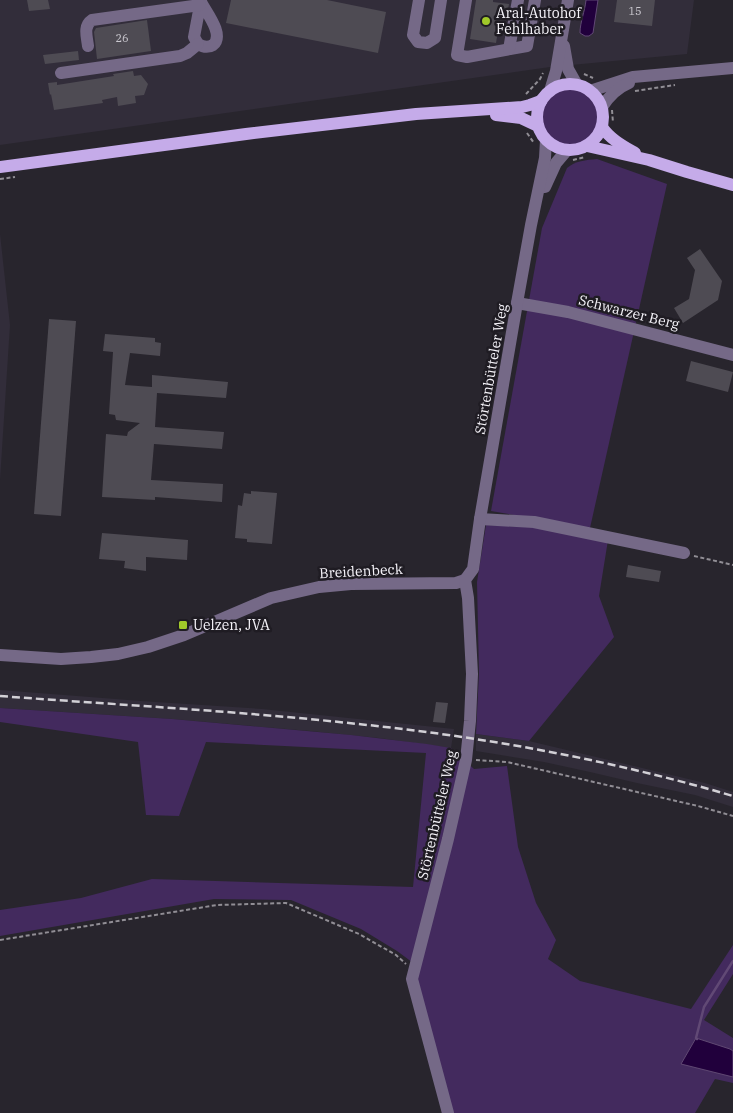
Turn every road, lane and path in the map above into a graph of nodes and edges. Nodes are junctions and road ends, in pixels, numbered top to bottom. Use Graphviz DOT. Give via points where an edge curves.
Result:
graph roads {
  1 [pos="419,0"];
  2 [pos="441,0"];
  3 [pos="466,0"];
  4 [pos="518,0"];
  5 [pos="536,0"];
  6 [pos="568,0"];
  7 [pos="201,2"];
  8 [pos="198,44"];
  9 [pos="88,46"];
  10 [pos="509,49"];
  11 [pos="733,68"];
  12 [pos="562,70"];
  13 [pos="61,73"];
  14 [pos="577,84"];
  15 [pos="682,84"];
  16 [pos="590,90"];
  17 [pos="550,91"];
  18 [pos="607,91"];
  19 [pos="634,92"];
  20 [pos="541,101"];
  21 [pos="602,107"];
  22 [pos="521,112"];
  23 [pos="538,126"];
  24 [pos="602,127"];
  25 [pos="610,137"];
  26 [pos="546,140"];
  27 [pos="587,146"];
  28 [pos="602,149"];
  29 [pos="569,156"];
  30 [pos="545,158"];
  31 [pos="648,160"];
  32 [pos="0,167"];
  33 [pos="18,176"];
  34 [pos="0,179"];
  35 [pos="733,185"];
  36 [pos="531,225"];
  37 [pos="517,303"];
  38 [pos="733,354"];
  39 [pos="480,519"];
  40 [pos="684,554"];
  41 [pos="733,564"];
  42 [pos="465,580"];
  43 [pos="0,655"];
  44 [pos="466,760"];
  45 [pos="733,816"];
  46 [pos="0,940"];
  47 [pos="413,970"];
  48 [pos="448,1113"];
  1 -- 2 [label="street" via="413,35 418,42 427,43 435,38"];
  3 -- 10 [label="street" via="457,55 467,57"];
  4 -- 10 [label="street"];
  5 -- 10 [label="street" via="527,46"];
  6 -- 12 [label="street"];
  7 -- 8 [label="street" via="194,37"];
  7 -- 8 [label="street" via="218,35 212,45"];
  7 -- 9 [label="street" via="92,20 86,26"];
  8 -- 13 [label="street" via="180,56"];
  11 -- 18 [label="street" via="658,74"];
  12 -- 14 [label="street"];
  12 -- 17 [label="street"];
  12 -- 18 [label="path" via="575,70 599,80"];
  12 -- 22 [label="path" via="544,72 526,94"];
  14 -- 16 [label="main road"];
  14 -- 17 [label="main road" via="563,85"];
  15 -- 19 [label="path"];
  16 -- 18 [label="street"];
  16 -- 21 [label="main road"];
  17 -- 20 [label="main road"];
  18 -- 21 [label="street"];
  18 -- 25 [label="path" via="615,100 612,107 614,130"];
  20 -- 22 [label="main road"];
  20 -- 23 [label="main road" via="537,113"];
  21 -- 24 [label="main road"];
  22 -- 23 [label="main road"];
  22 -- 30 [label="path" via="520,125 534,141 538,156"];
  22 -- 32 [label="main road" via="416,114"];
  23 -- 26 [label="main road"];
  24 -- 25 [label="main road"];
  24 -- 27 [label="main road"];
  25 -- 31 [label="main road"];
  26 -- 29 [label="main road"];
  26 -- 30 [label="street, Störtenbütteler Weg"];
  27 -- 28 [label="main road"];
  27 -- 29 [label="main road" via="574,150"];
  28 -- 29 [label="path" via="595,156"];
  28 -- 31 [label="main road"];
  29 -- 36 [label="street, Störtenbütteler Weg" via="556,163"];
  30 -- 36 [label="street, Störtenbütteler Weg"];
  31 -- 35 [label="main road"];
  33 -- 34 [label="path"];
  36 -- 37 [label="street, Störtenbütteler Weg"];
  37 -- 38 [label="street, Schwarzer Berg" via="568,312"];
  37 -- 39 [label="street, Störtenbütteler Weg"];
  39 -- 40 [label="street" via="534,522"];
  39 -- 42 [label="street, Störtenbütteler Weg" via="473,569"];
  40 -- 41 [label="path"];
  42 -- 43 [label="street, Breidenbeck" via="456,583 320,587 271,598 184,635 148,648 118,654 61,659"];
  42 -- 44 [label="street, Störtenbütteler Weg" via="472,674"];
  44 -- 45 [label="path" via="507,762"];
  44 -- 47 [label="street, Störtenbütteler Weg"];
  46 -- 47 [label="path" via="217,905 286,904 359,934 396,955"];
  47 -- 48 [label="street, Störtenbütteler Weg" via="412,979"];
}
